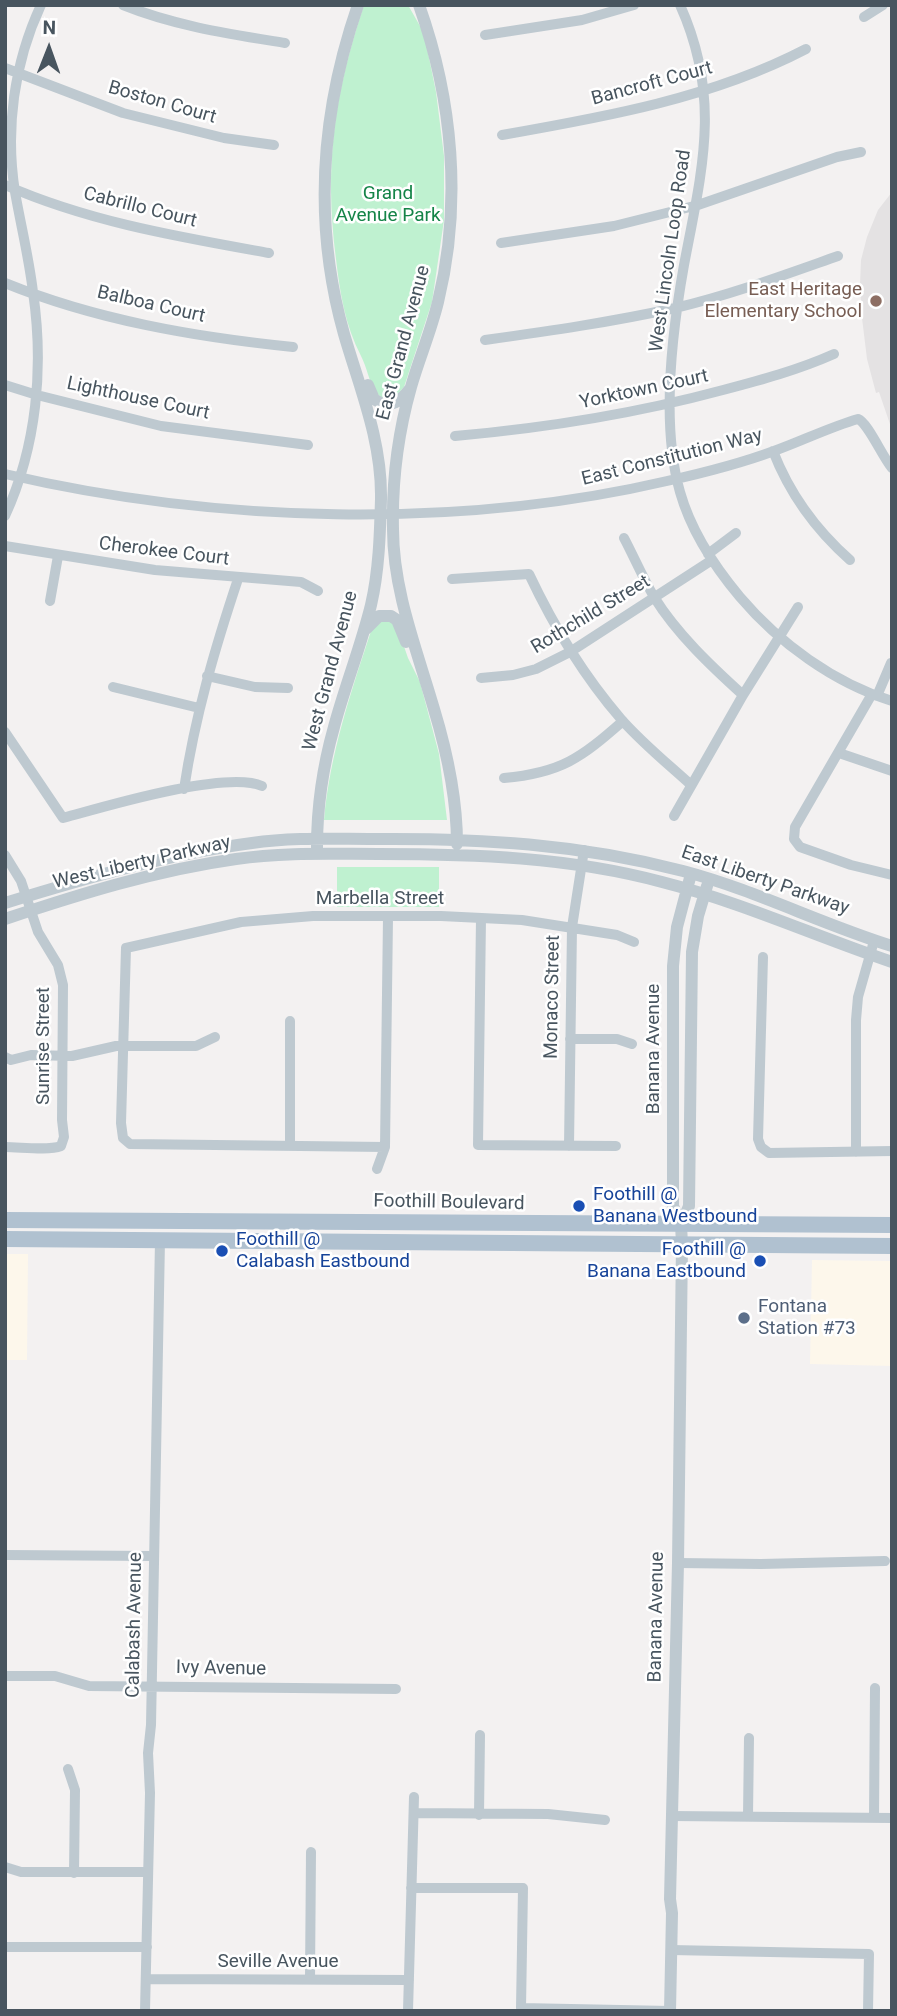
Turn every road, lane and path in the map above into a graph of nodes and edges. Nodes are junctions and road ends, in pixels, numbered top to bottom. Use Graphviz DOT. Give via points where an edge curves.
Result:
graph roads {
  1 [pos="41,5"];
  2 [pos="123,5"];
  3 [pos="358,5"];
  4 [pos="634,5"];
  5 [pos="680,5"];
  6 [pos="883,5"];
  7 [pos="418,6"];
  8 [pos="864,17"];
  9 [pos="485,35"];
  10 [pos="285,43"];
  11 [pos="806,49"];
  12 [pos="5,68"];
  13 [pos="18,74"];
  14 [pos="705,90"];
  15 [pos="502,135"];
  16 [pos="274,145"];
  17 [pos="861,152"];
  18 [pos="10,187"];
  19 [pos="698,205"];
  20 [pos="501,243"];
  21 [pos="269,253"];
  22 [pos="838,256"];
  23 [pos="5,283"];
  24 [pos="34,294"];
  25 [pos="677,307"];
  26 [pos="485,340"];
  27 [pos="292,347"];
  28 [pos="834,354"];
  29 [pos="354,365"];
  30 [pos="5,385"];
  31 [pos="410,389"];
  32 [pos="37,395"];
  33 [pos="671,404"];
  34 [pos="455,436"];
  35 [pos="308,445"];
  36 [pos="773,452"];
  37 [pos="892,468"];
  38 [pos="5,474"];
  39 [pos="20,477"];
  40 [pos="677,479"];
  41 [pos="394,512"];
  42 [pos="380,513"];
  43 [pos="5,516"];
  44 [pos="736,533"];
  45 [pos="624,538"];
  46 [pos="5,546"];
  47 [pos="58,556"];
  48 [pos="710,557"];
  49 [pos="849,560"];
  50 [pos="238,579"];
  51 [pos="452,579"];
  52 [pos="318,590"];
  53 [pos="655,597"];
  54 [pos="50,601"];
  55 [pos="798,607"];
  56 [pos="364,631"];
  57 [pos="779,636"];
  58 [pos="416,652"];
  59 [pos="570,652"];
  60 [pos="891,663"];
  61 [pos="207,676"];
  62 [pos="481,678"];
  63 [pos="113,687"];
  64 [pos="288,688"];
  65 [pos="743,695"];
  66 [pos="875,695"];
  67 [pos="892,701"];
  68 [pos="199,708"];
  69 [pos="623,721"];
  70 [pos="5,733"];
  71 [pos="839,753"];
  72 [pos="892,771"];
  73 [pos="504,778"];
  74 [pos="691,785"];
  75 [pos="262,786"];
  76 [pos="184,789"];
  77 [pos="674,816"];
  78 [pos="317,839"];
  79 [pos="457,839"];
  80 [pos="584,850"];
  81 [pos="316,854"];
  82 [pos="457,854"];
  83 [pos="5,855"];
  84 [pos="582,865"];
  85 [pos="691,874"];
  86 [pos="892,875"];
  87 [pos="709,879"];
  88 [pos="686,888"];
  89 [pos="704,894"];
  90 [pos="26,896"];
  91 [pos="5,903"];
  92 [pos="31,910"];
  93 [pos="388,916"];
  94 [pos="481,918"];
  95 [pos="5,919"];
  96 [pos="572,927"];
  97 [pos="874,941"];
  98 [pos="634,942"];
  99 [pos="892,946"];
  100 [pos="870,954"];
  101 [pos="763,957"];
  102 [pos="892,962"];
  103 [pos="290,1021"];
  104 [pos="215,1037"];
  105 [pos="570,1038"];
  106 [pos="632,1044"];
  107 [pos="124,1046"];
  108 [pos="62,1056"];
  109 [pos="5,1057"];
  110 [pos="290,1146"];
  111 [pos="569,1146"];
  112 [pos="616,1146"];
  113 [pos="5,1147"];
  114 [pos="385,1147"];
  115 [pos="856,1152"];
  116 [pos="892,1152"];
  117 [pos="377,1169"];
  118 [pos="5,1220"];
  119 [pos="681,1225"];
  120 [pos="892,1225"];
  121 [pos="5,1239"];
  122 [pos="160,1240"];
  123 [pos="682,1244"];
  124 [pos="892,1246"];
  125 [pos="5,1555"];
  126 [pos="154,1556"];
  127 [pos="885,1561"];
  128 [pos="678,1563"];
  129 [pos="5,1676"];
  130 [pos="152,1686"];
  131 [pos="874,1688"];
  132 [pos="396,1689"];
  133 [pos="480,1735"];
  134 [pos="749,1738"];
  135 [pos="68,1769"];
  136 [pos="414,1797"];
  137 [pos="414,1813"];
  138 [pos="479,1815"];
  139 [pos="671,1816"];
  140 [pos="748,1816"];
  141 [pos="874,1818"];
  142 [pos="892,1818"];
  143 [pos="605,1820"];
  144 [pos="311,1852"];
  145 [pos="5,1867"];
  146 [pos="148,1872"];
  147 [pos="74,1873"];
  148 [pos="411,1888"];
  149 [pos="5,1947"];
  150 [pos="147,1947"];
  151 [pos="671,1950"];
  152 [pos="146,1979"];
  153 [pos="310,1979"];
  154 [pos="409,1980"];
  155 [pos="145,2011"];
  156 [pos="408,2011"];
  157 [pos="670,2011"];
  158 [pos="868,2011"];
  1 -- 13 [label="street"];
  2 -- 10 [label="street" via="219,33"];
  3 -- 29 [label="street, West Grand Avenue" via="333,93 324,193 337,305"];
  4 -- 9 [label="street" via="582,20"];
  5 -- 14 [label="street, West Lincoln Loop Road" via="699,56"];
  6 -- 8 [label="street"];
  7 -- 31 [label="street, East Grand Avenue" via="434,50 446,111 451,195 438,303"];
  11 -- 14 [label="street, Bancroft Court"];
  12 -- 13 [label="street, Boston Court"];
  13 -- 16 [label="street, Boston Court" via="123,113 224,138"];
  13 -- 18 [label="street"];
  14 -- 15 [label="street, Bancroft Court" via="607,117"];
  14 -- 19 [label="street, West Lincoln Loop Road"];
  17 -- 19 [label="street"];
  18 -- 21 [label="street, Cabrillo Court" via="166,235"];
  18 -- 24 [label="street"];
  19 -- 20 [label="street" via="614,226"];
  19 -- 25 [label="street, West Lincoln Loop Road"];
  22 -- 25 [label="street"];
  23 -- 24 [label="street, Balboa Court"];
  24 -- 27 [label="street, Balboa Court" via="160,329"];
  24 -- 32 [label="street"];
  25 -- 26 [label="street"];
  25 -- 33 [label="street, West Lincoln Loop Road"];
  28 -- 33 [label="street, Yorktown Court" via="799,369"];
  29 -- 31 [label="street" via="366,377 373,399 380,403 396,403"];
  29 -- 42 [label="street, West Grand Avenue" via="376,446"];
  30 -- 32 [label="street, Lighthouse Court"];
  31 -- 41 [label="street, East Grand Avenue" via="400,438"];
  32 -- 35 [label="street, Lighthouse Court" via="161,426"];
  32 -- 39 [label="street"];
  33 -- 34 [label="street, Yorktown Court" via="598,419"];
  33 -- 40 [label="street, West Lincoln Loop Road"];
  36 -- 37 [label="street, East Constitution Way" via="858,419 867,425"];
  36 -- 40 [label="street, East Constitution Way"];
  36 -- 49 [label="street" via="807,515"];
  38 -- 39 [label="street, East Constitution Way"];
  39 -- 42 [label="street, East Constitution Way" via="135,497 259,510"];
  39 -- 43 [label="street"];
  40 -- 41 [label="street, East Constitution Way" via="531,505"];
  40 -- 48 [label="street, West Lincoln Loop Road"];
  41 -- 42 [label="street, East Constitution Way"];
  41 -- 58 [label="street, East Grand Avenue" via="401,595"];
  42 -- 56 [label="street, West Grand Avenue" via="376,572"];
  44 -- 48 [label="street, Rothchild Street"];
  45 -- 53 [label="street"];
  46 -- 47 [label="street, Cherokee Court"];
  47 -- 50 [label="street, Cherokee Court"];
  47 -- 54 [label="street"];
  48 -- 53 [label="street, Rothchild Street"];
  48 -- 57 [label="street, West Lincoln Loop Road" via="754,613"];
  50 -- 52 [label="street, Cherokee Court" via="301,582"];
  50 -- 61 [label="street"];
  51 -- 59 [label="street" via="529,575"];
  53 -- 59 [label="street, Rothchild Street"];
  53 -- 65 [label="street" via="710,664"];
  55 -- 57 [label="street"];
  56 -- 58 [label="street" via="379,616 391,615 407,645"];
  56 -- 78 [label="street, West Grand Avenue" via="329,746"];
  57 -- 65 [label="street"];
  57 -- 66 [label="street, West Lincoln Loop Road" via="824,668"];
  58 -- 79 [label="street, East Grand Avenue" via="441,733"];
  59 -- 62 [label="street, Rothchild Street" via="536,669"];
  59 -- 69 [label="street"];
  60 -- 66 [label="street"];
  61 -- 64 [label="street" via="255,687"];
  61 -- 68 [label="street"];
  63 -- 68 [label="street"];
  65 -- 74 [label="street"];
  66 -- 67 [label="street, West Lincoln Loop Road"];
  66 -- 71 [label="street"];
  68 -- 76 [label="street"];
  69 -- 73 [label="street" via="571,762 549,771"];
  69 -- 74 [label="street"];
  70 -- 76 [label="street" via="63,818"];
  71 -- 72 [label="street"];
  71 -- 86 [label="street" via="795,827 794,839 800,847"];
  74 -- 77 [label="street"];
  75 -- 76 [label="street" via="244,781"];
  78 -- 79 [label="street, West Liberty Parkway"];
  78 -- 81 [label="street, West Grand Avenue"];
  78 -- 90 [label="street, West Liberty Parkway" via="252,843 182,855"];
  79 -- 80 [label="street, East Liberty Parkway"];
  79 -- 82 [label="street, East Grand Avenue"];
  80 -- 84 [label="street, Monaco Street"];
  80 -- 85 [label="street, East Liberty Parkway"];
  81 -- 82 [label="street, West Liberty Parkway"];
  81 -- 92 [label="street, West Liberty Parkway" via="235,859 194,867"];
  82 -- 84 [label="street, East Liberty Parkway"];
  83 -- 90 [label="street, Sunrise Street"];
  84 -- 88 [label="street, East Liberty Parkway"];
  84 -- 96 [label="street, Monaco Street"];
  85 -- 87 [label="street, East Liberty Parkway"];
  85 -- 88 [label="street, Banana Avenue"];
  87 -- 89 [label="street, Banana Avenue"];
  87 -- 97 [label="street, East Liberty Parkway"];
  88 -- 89 [label="street, East Liberty Parkway"];
  88 -- 119 [label="street, Banana Avenue" via="673,966 673,1206"];
  89 -- 100 [label="street, East Liberty Parkway"];
  89 -- 119 [label="street, Banana Avenue" via="691,961 689,1206"];
  90 -- 91 [label="street, West Liberty Parkway"];
  90 -- 92 [label="street, Sunrise Street"];
  92 -- 95 [label="street, West Liberty Parkway"];
  92 -- 108 [label="street, Sunrise Street" via="63,985"];
  93 -- 94 [label="street, Marbella Street"];
  93 -- 107 [label="street, Marbella Street" via="241,922 126,948"];
  93 -- 114 [label="street"];
  94 -- 96 [label="street, Marbella Street"];
  94 -- 111 [label="street" via="478,1145"];
  96 -- 98 [label="street, Marbella Street"];
  96 -- 105 [label="street, Monaco Street"];
  97 -- 99 [label="street, East Liberty Parkway"];
  97 -- 100 [label="street"];
  100 -- 102 [label="street, East Liberty Parkway"];
  100 -- 115 [label="street" via="856,1020"];
  101 -- 115 [label="street" via="761,1147 769,1153"];
  103 -- 110 [label="street"];
  104 -- 107 [label="street" via="196,1046"];
  105 -- 106 [label="street" via="617,1039"];
  105 -- 111 [label="street, Monaco Street"];
  107 -- 108 [label="street"];
  107 -- 110 [label="street" via="121,1124 123,1138 130,1144"];
  108 -- 109 [label="street"];
  108 -- 113 [label="street, Sunrise Street" via="61,1146 52,1150"];
  110 -- 114 [label="street"];
  111 -- 112 [label="street"];
  114 -- 117 [label="street"];
  115 -- 116 [label="street"];
  118 -- 119 [label="main road, Foothill Boulevard"];
  119 -- 120 [label="main road, Foothill Boulevard"];
  119 -- 123 [label="street, Banana Avenue"];
  121 -- 122 [label="main road, Foothill Boulevard"];
  122 -- 123 [label="main road, Foothill Boulevard"];
  122 -- 126 [label="street, Calabash Avenue"];
  123 -- 124 [label="main road, Foothill Boulevard"];
  123 -- 128 [label="street, Banana Avenue"];
  125 -- 126 [label="street"];
  126 -- 130 [label="street, Calabash Avenue"];
  127 -- 128 [label="street"];
  128 -- 139 [label="street, Banana Avenue"];
  129 -- 130 [label="street, Ivy Avenue" via="55,1676 89,1686"];
  130 -- 132 [label="street, Ivy Avenue"];
  130 -- 146 [label="street, Calabash Avenue"];
  131 -- 141 [label="street"];
  133 -- 138 [label="street"];
  134 -- 140 [label="street"];
  135 -- 147 [label="street" via="75,1790"];
  136 -- 137 [label="street"];
  137 -- 138 [label="street"];
  137 -- 148 [label="street"];
  138 -- 143 [label="street"];
  139 -- 140 [label="street"];
  139 -- 151 [label="street, Banana Avenue"];
  140 -- 141 [label="street"];
  141 -- 142 [label="street"];
  144 -- 153 [label="street"];
  145 -- 147 [label="street" via="21,1872"];
  146 -- 147 [label="street"];
  146 -- 150 [label="street, Calabash Avenue"];
  148 -- 154 [label="street"];
  148 -- 157 [label="street" via="523,1888 521,2008"];
  149 -- 150 [label="street"];
  150 -- 152 [label="street, Calabash Avenue"];
  151 -- 157 [label="street, Banana Avenue"];
  151 -- 158 [label="street" via="869,1954"];
  152 -- 153 [label="street, Seville Avenue"];
  152 -- 155 [label="street, Calabash Avenue"];
  153 -- 154 [label="street, Seville Avenue"];
  154 -- 156 [label="street"];
}
